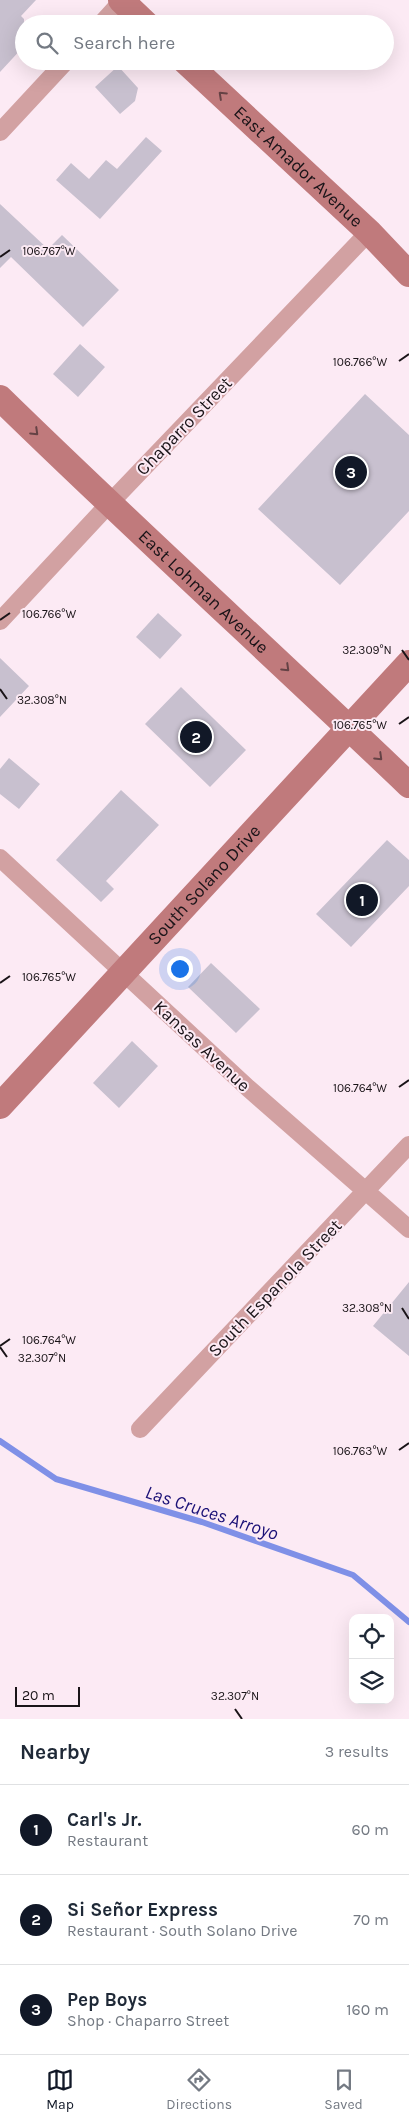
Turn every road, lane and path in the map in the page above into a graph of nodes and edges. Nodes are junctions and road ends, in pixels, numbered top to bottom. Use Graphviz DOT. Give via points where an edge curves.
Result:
graph roads {
  1 [pos="121,1"];
  2 [pos="109,15"];
  3 [pos="136,15"];
  4 [pos="58,70"];
  5 [pos="195,70"];
  6 [pos="0,132"];
  7 [pos="369,232"];
  8 [pos="409,274"];
  9 [pos="0,398"];
  10 [pos="109,504"];
  11 [pos="0,621"];
  12 [pos="409,663"];
  13 [pos="349,728"];
  14 [pos="409,785"];
  15 [pos="0,858"];
  16 [pos="123,972"];
  17 [pos="0,1106"];
  18 [pos="409,1145"];
  19 [pos="366,1192"];
  20 [pos="409,1228"];
  21 [pos="140,1430"];
  1 -- 2 [label="street"];
  1 -- 3 [label="main road"];
  4 -- 6 [label="street"];
  7 -- 5 [label="main road, East Amador Avenue, one-way"];
  7 -- 8 [label="main road, East Amador Avenue"];
  7 -- 10 [label="street, Chaparro Street"];
  9 -- 10 [label="main road, East Lohman Avenue, one-way"];
  10 -- 11 [label="street, Chaparro Street"];
  10 -- 13 [label="main road, East Lohman Avenue, one-way"];
  12 -- 13 [label="main road, South Solano Drive"];
  13 -- 14 [label="main road, East Lohman Avenue, one-way"];
  13 -- 16 [label="main road, South Solano Drive"];
  15 -- 16 [label="street, Kansas Avenue"];
  16 -- 17 [label="main road, South Solano Drive"];
  16 -- 19 [label="street, Kansas Avenue"];
  18 -- 19 [label="street, South Espanola Street"];
  19 -- 20 [label="street, Kansas Avenue"];
  19 -- 21 [label="street, South Espanola Street"];
}
